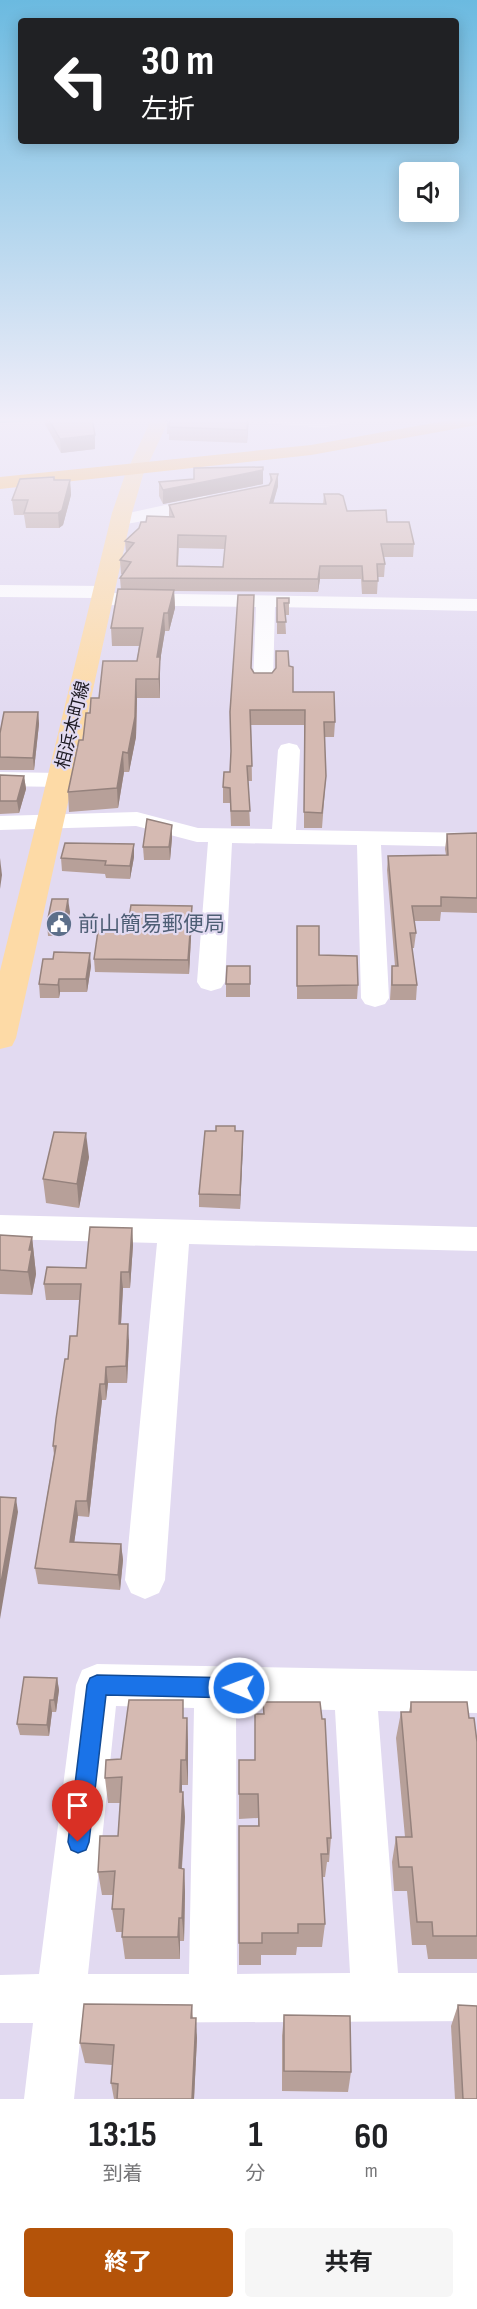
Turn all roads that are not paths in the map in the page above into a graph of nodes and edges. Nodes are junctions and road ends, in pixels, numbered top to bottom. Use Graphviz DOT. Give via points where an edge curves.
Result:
graph roads {
  1 [pos="122,516"];
  2 [pos="144,516"];
  3 [pos="121,520"];
  4 [pos="0,591"];
  5 [pos="103,596"];
  6 [pos="266,601"];
  7 [pos="477,605"];
  8 [pos="263,682"];
  9 [pos="289,750"];
  10 [pos="0,779"];
  11 [pos="60,780"];
  12 [pos="0,823"];
  13 [pos="49,824"];
  14 [pos="220,835"];
  15 [pos="284,836"];
  16 [pos="369,837"];
  17 [pos="477,840"];
  18 [pos="211,982"];
  19 [pos="5,995"];
  20 [pos="375,998"];
  21 [pos="0,1038"];
  22 [pos="0,1227"];
  23 [pos="174,1230"];
  24 [pos="477,1239"];
  25 [pos="146,1580"];
  26 [pos="216,1688"];
  27 [pos="355,1691"];
  28 [pos="477,1692"];
  29 [pos="213,1996"];
  30 [pos="376,1996"];
  31 [pos="477,1997"];
  32 [pos="0,1998"];
  33 [pos="60,1999"];
  34 [pos="49,2099"];
  1 -- 3 [label="main road, 相浜本町線"];
  2 -- 3 [label="street"];
  3 -- 5 [label="main road, 相浜本町線"];
  4 -- 5 [label="street"];
  5 -- 6 [label="street"];
  5 -- 11 [label="main road, 相浜本町線"];
  6 -- 7 [label="street"];
  6 -- 8 [label="street"];
  9 -- 15 [label="street"];
  10 -- 11 [label="street"];
  11 -- 13 [label="main road, 相浜本町線"];
  12 -- 13 [label="street"];
  13 -- 14 [label="street" via="137,819 197,835"];
  13 -- 19 [label="main road, 相浜本町線"];
  14 -- 15 [label="street"];
  14 -- 18 [label="street"];
  15 -- 16 [label="street"];
  16 -- 17 [label="street"];
  16 -- 20 [label="street"];
  19 -- 21 [label="main road, 相浜本町線"];
  22 -- 23 [label="street"];
  23 -- 24 [label="street"];
  23 -- 25 [label="street"];
  26 -- 27 [label="street"];
  26 -- 29 [label="street"];
  26 -- 33 [label="street" via="97,1685"];
  27 -- 28 [label="street"];
  27 -- 30 [label="street"];
  29 -- 30 [label="street"];
  29 -- 33 [label="street"];
  30 -- 31 [label="street"];
  32 -- 33 [label="street"];
  33 -- 34 [label="street"];
}
